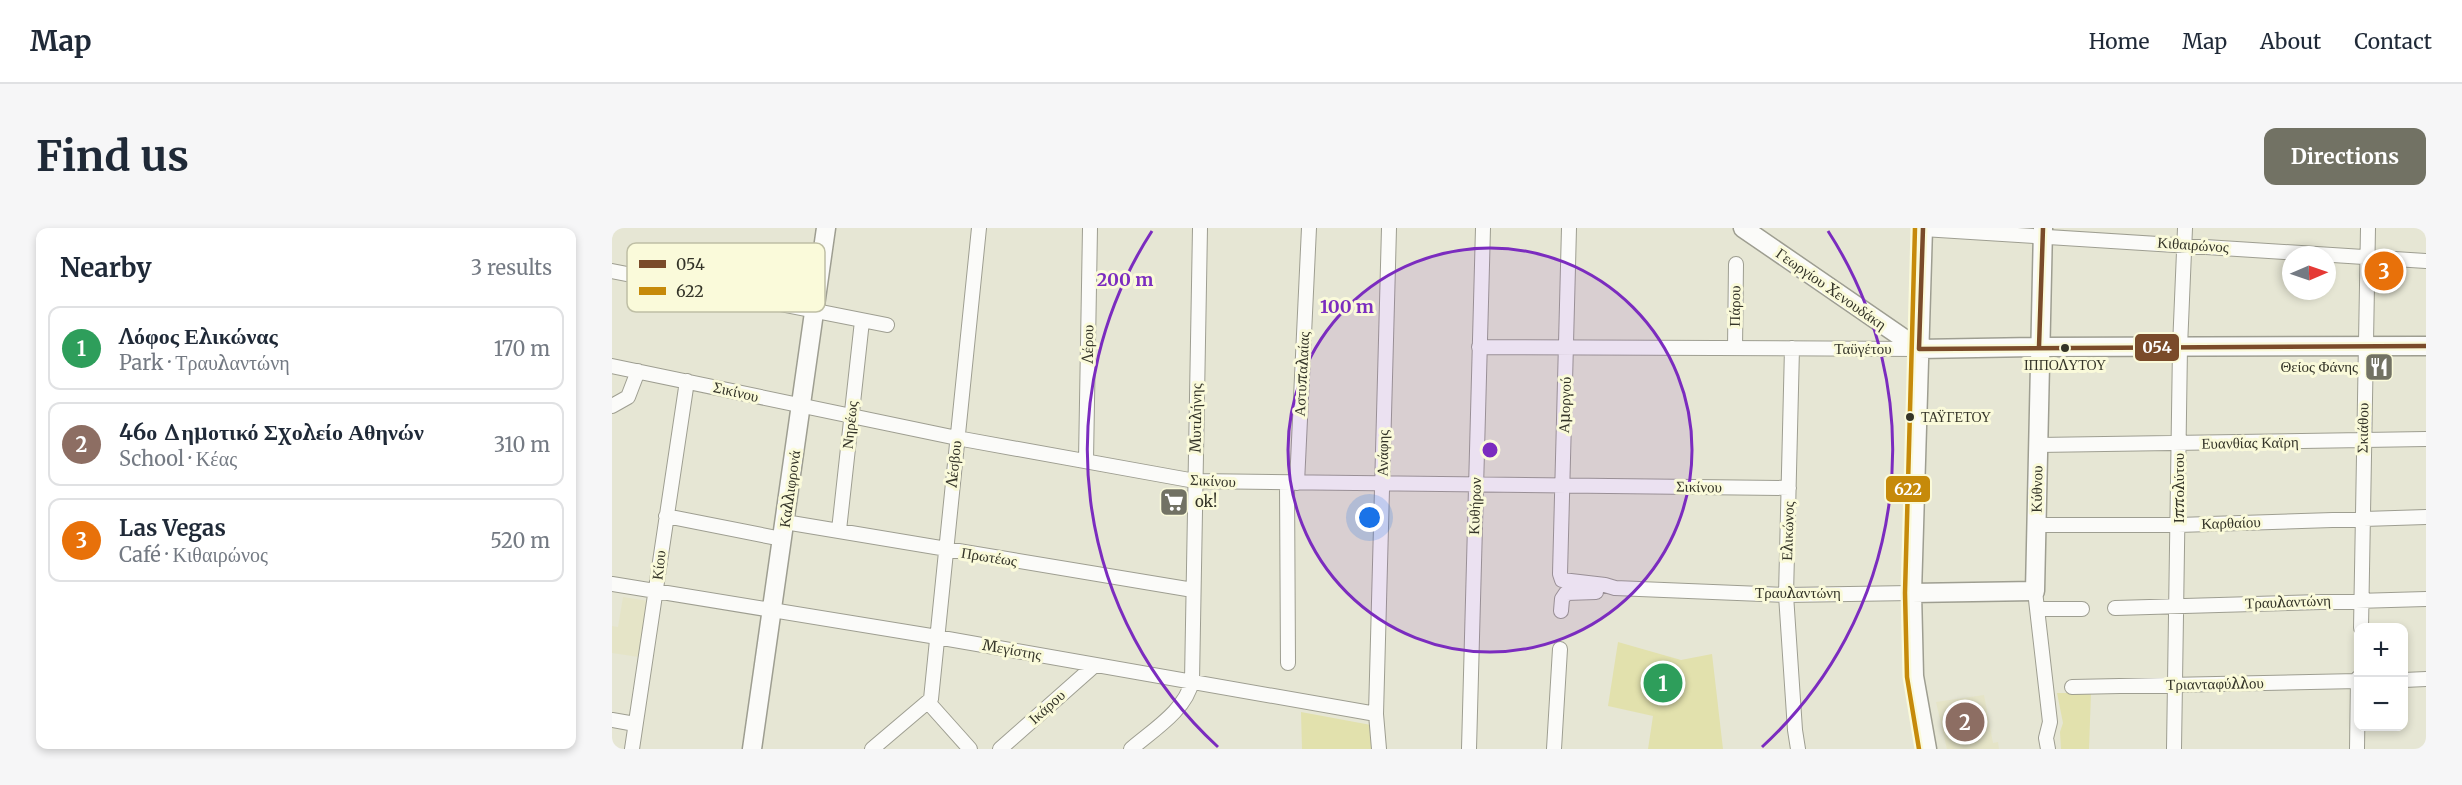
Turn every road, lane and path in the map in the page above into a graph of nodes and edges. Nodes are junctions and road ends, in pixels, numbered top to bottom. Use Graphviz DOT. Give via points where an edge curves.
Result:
graph roads {
  1 [pos="826,228"];
  2 [pos="978,228"];
  3 [pos="1090,228"];
  4 [pos="1200,228"];
  5 [pos="1309,228"];
  6 [pos="1389,228"];
  7 [pos="1483,228"];
  8 [pos="1569,228"];
  9 [pos="1743,228"];
  10 [pos="1923,228"];
  11 [pos="2185,228"];
  12 [pos="2368,228"];
  13 [pos="2043,232"];
  14 [pos="824,243"];
  15 [pos="2185,245"];
  16 [pos="2367,257"];
  17 [pos="2426,261"];
  18 [pos="1736,264"];
  19 [pos="612,271"];
  20 [pos="627,274"];
  21 [pos="814,312"];
  22 [pos="819,312"];
  23 [pos="862,321"];
  24 [pos="887,325"];
  25 [pos="2364,346"];
  26 [pos="2426,346"];
  27 [pos="2039,347"];
  28 [pos="2180,347"];
  29 [pos="1479,348"];
  30 [pos="1568,348"];
  31 [pos="1735,348"];
  32 [pos="1792,348"];
  33 [pos="1919,350"];
  34 [pos="612,366"];
  35 [pos="638,371"];
  36 [pos="687,381"];
  37 [pos="612,406"];
  38 [pos="801,406"];
  39 [pos="850,417"];
  40 [pos="957,438"];
  41 [pos="2426,439"];
  42 [pos="2363,440"];
  43 [pos="2179,444"];
  44 [pos="2038,445"];
  45 [pos="1086,460"];
  46 [pos="1195,482"];
  47 [pos="1292,484"];
  48 [pos="1382,484"];
  49 [pos="1476,484"];
  50 [pos="1562,485"];
  51 [pos="1790,488"];
  52 [pos="666,516"];
  53 [pos="2426,517"];
  54 [pos="2362,520"];
  55 [pos="2037,525"];
  56 [pos="2178,525"];
  57 [pos="784,530"];
  58 [pos="839,530"];
  59 [pos="945,550"];
  60 [pos="1562,580"];
  61 [pos="612,584"];
  62 [pos="1615,588"];
  63 [pos="1193,590"];
  64 [pos="656,591"];
  65 [pos="2035,591"];
  66 [pos="1912,592"];
  67 [pos="1786,595"];
  68 [pos="2426,599"];
  69 [pos="2362,600"];
  70 [pos="2177,605"];
  71 [pos="2115,608"];
  72 [pos="772,609"];
  73 [pos="2037,609"];
  74 [pos="2082,609"];
  75 [pos="1562,611"];
  76 [pos="2361,623"];
  77 [pos="936,637"];
  78 [pos="1560,649"];
  79 [pos="1288,663"];
  80 [pos="1095,665"];
  81 [pos="2354,679"];
  82 [pos="2426,679"];
  83 [pos="2408,680"];
  84 [pos="1192,681"];
  85 [pos="2176,685"];
  86 [pos="2072,687"];
  87 [pos="930,700"];
  88 [pos="1376,714"];
  89 [pos="612,720"];
  90 [pos="635,724"];
  91 [pos="2357,731"];
  92 [pos="881,746"];
  93 [pos="632,749"];
  94 [pos="752,749"];
  95 [pos="970,749"];
  96 [pos="1000,749"];
  97 [pos="1131,749"];
  98 [pos="1380,749"];
  99 [pos="1468,749"];
  100 [pos="1554,749"];
  101 [pos="1798,749"];
  102 [pos="1927,749"];
  103 [pos="2048,749"];
  104 [pos="2174,749"];
  105 [pos="2357,749"];
  1 -- 14 [label="street, Καλλιφρονά"];
  2 -- 40 [label="street, Λέσβου"];
  3 -- 45 [label="street, Λέρου"];
  4 -- 46 [label="street, Μυτιλήνης"];
  5 -- 47 [label="street, Αστυπαλαίας"];
  6 -- 48 [label="street, Ανάφης"];
  7 -- 29 [label="street, Κυθήρων"];
  8 -- 30 [label="street, Αμοργού"];
  9 -- 33 [label="street, Γεωργίου Χενουδάκη"];
  10 -- 13 [label="street, Κιθαιρώνος"];
  10 -- 33 [label="street"];
  11 -- 15 [label="street, Ιππολύτου"];
  12 -- 16 [label="street, Σκιάθου"];
  13 -- 15 [label="street, Κιθαιρώνος"];
  13 -- 27 [label="street, Κύθνου"];
  15 -- 16 [label="street, Κιθαιρώνος"];
  15 -- 28 [label="street, Ιππολύτου"];
  16 -- 17 [label="street, Κιθαιρώνος"];
  16 -- 25 [label="street, Σκιάθου"];
  18 -- 31 [label="street, Πάρου"];
  19 -- 20 [label="street"];
  21 -- 38 [label="street, Καλλιφρονά"];
  22 -- 23 [label="street"];
  23 -- 24 [label="street"];
  23 -- 39 [label="street, Νηρέως"];
  25 -- 26 [label="street, Ταϋγέτου"];
  25 -- 28 [label="street, Ταϋγέτου"];
  25 -- 42 [label="street, Σκιάθου"];
  27 -- 28 [label="street, Ταϋγέτου"];
  27 -- 33 [label="street, Ταϋγέτου"];
  27 -- 44 [label="street, Κύθνου"];
  28 -- 43 [label="street, Ιππολύτου"];
  29 -- 30 [label="street, Ταϋγέτου"];
  29 -- 49 [label="street, Κυθήρων"];
  30 -- 31 [label="street, Ταϋγέτου"];
  30 -- 50 [label="street, Αμοργού"];
  31 -- 32 [label="street, Ταϋγέτου"];
  32 -- 33 [label="street, Ταϋγέτου"];
  32 -- 51 [label="street, Ελικώνος"];
  33 -- 66 [label="street"];
  34 -- 35 [label="street, Σικίνου"];
  35 -- 36 [label="street, Σικίνου"];
  35 -- 37 [label="street" via="628,397"];
  36 -- 38 [label="street, Σικίνου"];
  36 -- 52 [label="street, Κίου"];
  38 -- 39 [label="street, Σικίνου"];
  38 -- 57 [label="street, Καλλιφρονά"];
  39 -- 40 [label="street, Σικίνου"];
  39 -- 58 [label="street, Νηρέως"];
  40 -- 45 [label="street, Σικίνου"];
  40 -- 59 [label="street, Λέσβου"];
  41 -- 42 [label="street, Ευανθίας Καϊρη"];
  42 -- 43 [label="street, Ευανθίας Καϊρη"];
  42 -- 54 [label="street, Σκιάθου"];
  43 -- 44 [label="street, Ευανθίας Καϊρη"];
  43 -- 56 [label="street, Ιππολύτου"];
  44 -- 55 [label="street, Κύθνου"];
  45 -- 46 [label="street, Σικίνου"];
  46 -- 47 [label="street, Σικίνου"];
  46 -- 63 [label="street, Μυτιλήνης"];
  47 -- 48 [label="street, Σικίνου"];
  47 -- 79 [label="street, Αστυπαλαίας"];
  48 -- 49 [label="street, Σικίνου"];
  48 -- 88 [label="street, Ανάφης"];
  49 -- 50 [label="street, Σικίνου"];
  49 -- 99 [label="street, Κυθήρων"];
  50 -- 51 [label="street, Σικίνου"];
  50 -- 60 [label="street, Αμοργού"];
  51 -- 67 [label="street, Ελικώνος"];
  52 -- 57 [label="street, Πρωτέως"];
  52 -- 64 [label="street, Κίου"];
  53 -- 54 [label="street, Καρθαίου"];
  54 -- 56 [label="street, Καρθαίου"];
  54 -- 69 [label="street, Σκιάθου"];
  55 -- 56 [label="street, Καρθαίου"];
  55 -- 65 [label="street, Κύθνου"];
  56 -- 70 [label="street, Ιππολύτου"];
  57 -- 58 [label="street, Πρωτέως"];
  57 -- 72 [label="street, Καλλιφρονά"];
  58 -- 59 [label="street, Πρωτέως"];
  59 -- 63 [label="street, Πρωτέως"];
  59 -- 77 [label="street, Λέσβου"];
  60 -- 62 [label="street, Τραυλαντώνη"];
  61 -- 64 [label="street, Μεγίστης"];
  62 -- 67 [label="street, Τραυλαντώνη"];
  62 -- 75 [label="street" via="1566,593"];
  63 -- 84 [label="street, Μυτιλήνης"];
  64 -- 72 [label="street, Μεγίστης"];
  64 -- 90 [label="street, Κίου"];
  65 -- 66 [label="street, Τραυλαντώνη"];
  65 -- 73 [label="street, Κύθνου"];
  66 -- 67 [label="street, Τραυλαντώνη"];
  66 -- 102 [label="street" via="1914,676"];
  67 -- 101 [label="street, Ελικώνος"];
  68 -- 69 [label="street, Τραυλαντώνη"];
  69 -- 70 [label="street, Τραυλαντώνη"];
  69 -- 76 [label="street, Σκιάθου"];
  70 -- 71 [label="street, Τραυλαντώνη"];
  70 -- 85 [label="street, Ιππολύτου"];
  72 -- 77 [label="street, Μεγίστης"];
  72 -- 94 [label="street, Καλλιφρονά"];
  73 -- 74 [label="street"];
  73 -- 103 [label="street, Κύθνου" via="2050,722"];
  77 -- 80 [label="street, Μεγίστης"];
  77 -- 87 [label="street, Λέσβου"];
  78 -- 100 [label="street"];
  80 -- 84 [label="street, Μεγίστης"];
  80 -- 96 [label="street, Ικάρου"];
  81 -- 85 [label="street, Τριανταφύλλου"];
  82 -- 83 [label="street"];
  84 -- 88 [label="street, Μεγίστης"];
  84 -- 97 [label="street" via="1178,708"];
  85 -- 86 [label="street, Τριανταφύλλου"];
  85 -- 104 [label="street, Ιππολύτου"];
  87 -- 92 [label="street"];
  87 -- 95 [label="street"];
  88 -- 98 [label="street"];
  89 -- 90 [label="street"];
  90 -- 93 [label="street, Κίου"];
  91 -- 105 [label="street"];
}
